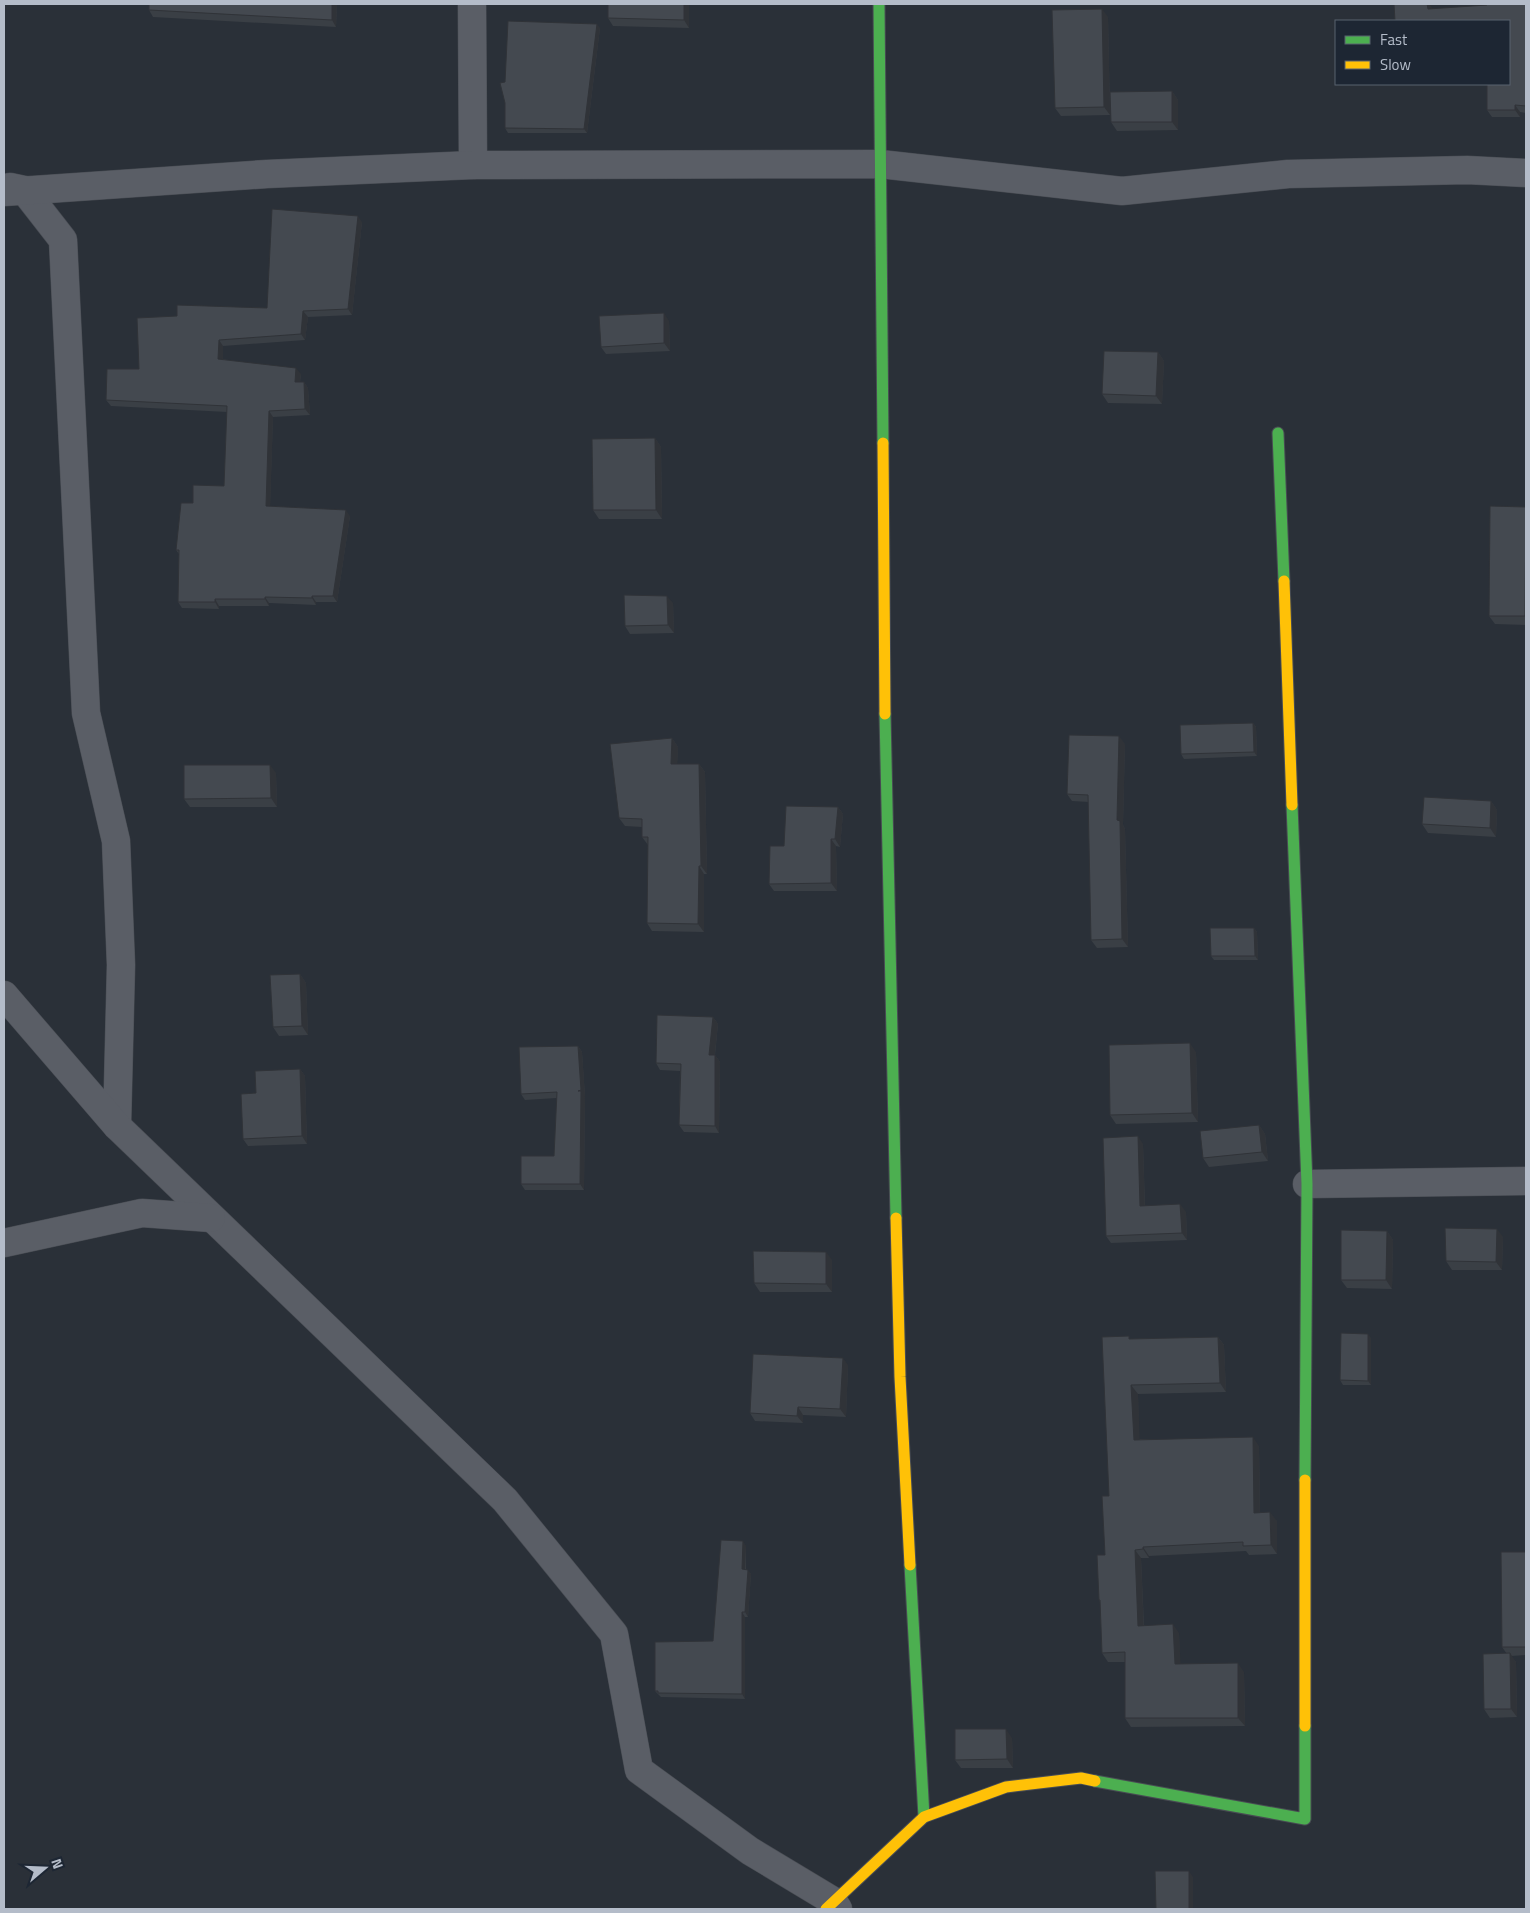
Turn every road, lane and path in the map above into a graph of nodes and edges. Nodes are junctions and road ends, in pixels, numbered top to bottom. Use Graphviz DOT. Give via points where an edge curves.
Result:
graph roads {
  1 [pos="472,4"];
  2 [pos="879,4"];
  3 [pos="880,164"];
  4 [pos="473,165"];
  5 [pos="1526,172"];
  6 [pos="10,189"];
  7 [pos="1278,433"];
  8 [pos="4,995"];
  9 [pos="117,1126"];
  10 [pos="1526,1180"];
  11 [pos="1307,1184"];
  12 [pos="211,1218"];
  13 [pos="4,1243"];
  14 [pos="924,1817"];
  15 [pos="832,1906"];
  1 -- 4 [label="street"];
  2 -- 3 [label="street"];
  3 -- 4 [label="street"];
  3 -- 5 [label="street" via="1122,191 1288,174 1466,170"];
  3 -- 14 [label="street" via="884,702 900,1377"];
  4 -- 6 [label="street"];
  6 -- 9 [label="street" via="63,240 86,713 116,841 121,965"];
  7 -- 11 [label="street"];
  8 -- 9 [label="street"];
  9 -- 12 [label="street"];
  10 -- 11 [label="street"];
  11 -- 14 [label="street" via="1305,1819 1081,1778 1006,1787"];
  12 -- 13 [label="street" via="142,1213"];
  12 -- 15 [label="street" via="505,1500 614,1634 639,1770"];
  14 -- 15 [label="street"];
}
